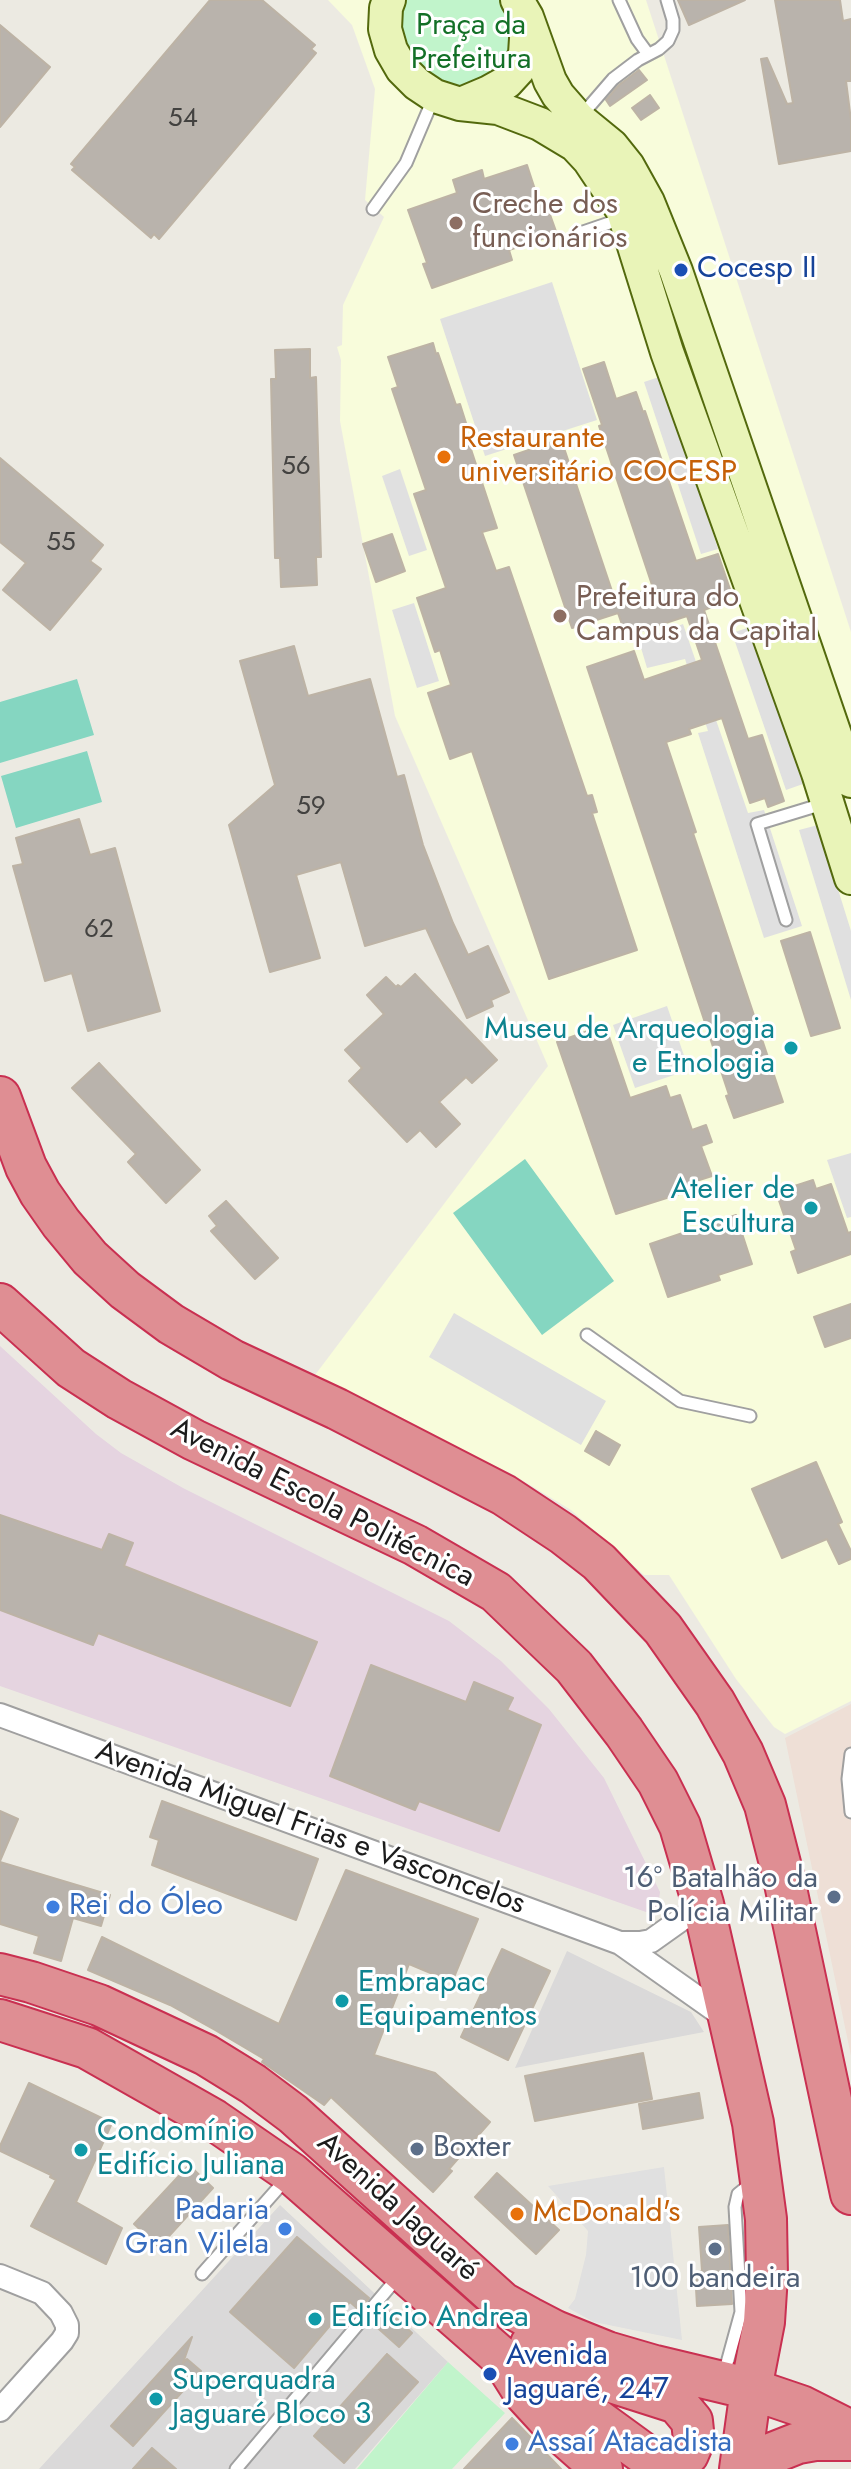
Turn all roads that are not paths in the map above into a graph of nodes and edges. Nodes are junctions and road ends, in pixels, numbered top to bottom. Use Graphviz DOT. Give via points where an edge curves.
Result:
graph roads {
  1 [pos="370,0"];
  2 [pos="619,0"];
  3 [pos="667,0"];
  4 [pos="522,9"];
  5 [pos="387,14"];
  6 [pos="648,54"];
  7 [pos="447,100"];
  8 [pos="579,119"];
  9 [pos="373,209"];
  10 [pos="625,218"];
  11 [pos="580,233"];
  12 [pos="831,769"];
  13 [pos="851,878"];
  14 [pos="786,920"];
  15 [pos="0,1097"];
  16 [pos="0,1304"];
  17 [pos="587,1335"];
  18 [pos="750,1416"];
  19 [pos="0,1715"];
  20 [pos="851,1754"];
  21 [pos="851,1812"];
  22 [pos="703,1904"];
  23 [pos="620,1943"];
  24 [pos="0,1974"];
  25 [pos="0,2020"];
  26 [pos="732,2022"];
  27 [pos="291,2173"];
  28 [pos="851,2194"];
  29 [pos="403,2271"];
  30 [pos="202,2274"];
  31 [pos="0,2276"];
  32 [pos="503,2303"];
  33 [pos="736,2386"];
  34 [pos="524,2393"];
  35 [pos="0,2410"];
  36 [pos="851,2431"];
  37 [pos="851,2440"];
  38 [pos="236,2469"];
  39 [pos="602,2469"];
  40 [pos="740,2469"];
  41 [pos="748,2469"];
  1 -- 5 [label="street"];
  2 -- 6 [label="lane"];
  3 -- 6 [label="lane" via="673,30 668,41"];
  4 -- 7 [label="street" via="525,54 518,70 489,92"];
  4 -- 8 [label="street" via="550,81"];
  5 -- 7 [label="street" via="391,50 402,69"];
  6 -- 8 [label="lane" via="613,79"];
  7 -- 9 [label="lane"];
  7 -- 10 [label="street" via="498,108 575,145 608,186"];
  8 -- 12 [label="street" via="628,166 676,271"];
  10 -- 11 [label="lane"];
  10 -- 12 [label="street" via="672,367"];
  12 -- 13 [label="street"];
  12 -- 14 [label="lane" via="757,824"];
  15 -- 28 [label="highway" via="40,1193 90,1258 125,1290 232,1360 504,1495 599,1562 663,1629 715,1703 765,1805 832,2078"];
  16 -- 22 [label="highway, Avenida Escola Politécnica" via="71,1368 119,1399 415,1545 496,1592 574,1667 658,1782 680,1826"];
  17 -- 18 [label="lane" via="680,1401"];
  19 -- 23 [label="street, Avenida Miguel Frias e Vasconcelos"];
  20 -- 21 [label="lane"];
  22 -- 23 [label="street" via="651,1941"];
  22 -- 26 [label="highway, Avenida Escola Politécnica"];
  23 -- 26 [label="street, Avenida Miguel Frias e Vasconcelos"];
  24 -- 32 [label="highway, Avenida Jaguaré" via="99,2005 206,2055 253,2084"];
  25 -- 27 [label="highway, Avenida Jaguaré" via="87,2048 214,2120"];
  26 -- 33 [label="highway, Avenida Escola Politécnica" via="753,2123 766,2219 767,2275"];
  27 -- 29 [label="highway, Avenida Jaguaré"];
  27 -- 30 [label="lane"];
  29 -- 34 [label="highway, Avenida Jaguaré" via="502,2358"];
  29 -- 38 [label="lane"];
  31 -- 35 [label="street" via="42,2293 61,2313 67,2333"];
  32 -- 33 [label="highway, Avenida Jaguaré" via="607,2352"];
  32 -- 34 [label="highway" via="545,2355 580,2372 677,2403 692,2421 694,2440 688,2454 663,2461 647,2456 555,2389"];
  33 -- 36 [label="highway, Avenida Jaguaré" via="801,2406"];
  33 -- 40 [label="highway, Avenida Escola Politécnica"];
  34 -- 39 [label="highway, Avenida Jaguaré"];
  37 -- 41 [label="highway" via="798,2443 760,2458"];
}
